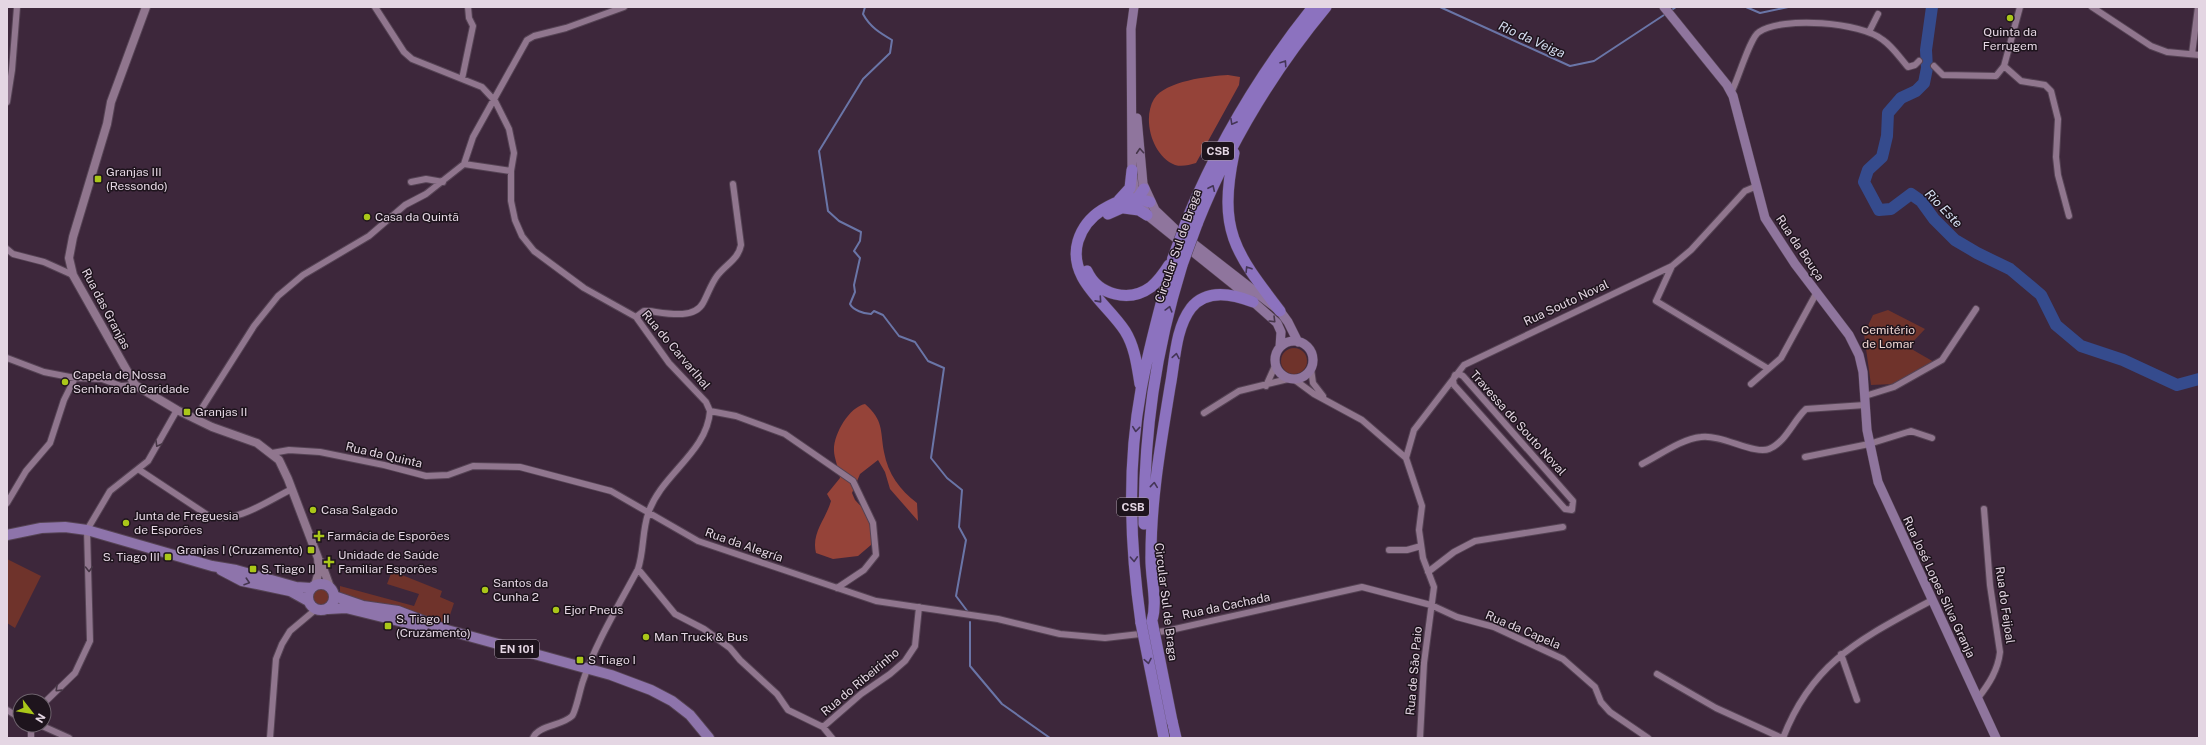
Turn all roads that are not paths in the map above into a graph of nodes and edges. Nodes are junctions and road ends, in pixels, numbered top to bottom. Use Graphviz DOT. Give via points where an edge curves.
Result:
graph roads {
  1 [pos="17,7"];
  2 [pos="146,7"];
  3 [pos="375,7"];
  4 [pos="468,7"];
  5 [pos="624,7"];
  6 [pos="1134,7"];
  7 [pos="1312,7"];
  8 [pos="1326,7"];
  9 [pos="1664,7"];
  10 [pos="2020,7"];
  11 [pos="2092,7"];
  12 [pos="2198,7"];
  13 [pos="1878,14"];
  14 [pos="1869,32"];
  15 [pos="2192,54"];
  16 [pos="2199,55"];
  17 [pos="1919,61"];
  18 [pos="1934,66"];
  19 [pos="2004,66"];
  20 [pos="1132,68"];
  21 [pos="462,79"];
  22 [pos="1258,92"];
  23 [pos="1731,93"];
  24 [pos="495,100"];
  25 [pos="7,102"];
  26 [pos="1236,142"];
  27 [pos="464,164"];
  28 [pos="1132,170"];
  29 [pos="511,171"];
  30 [pos="411,182"];
  31 [pos="443,182"];
  32 [pos="733,184"];
  33 [pos="1757,186"];
  34 [pos="1141,194"];
  35 [pos="1150,202"];
  36 [pos="1120,205"];
  37 [pos="1147,215"];
  38 [pos="2069,216"];
  39 [pos="1193,220"];
  40 [pos="7,250"];
  41 [pos="1173,258"];
  42 [pos="1672,266"];
  43 [pos="73,275"];
  44 [pos="1817,292"];
  45 [pos="1253,302"];
  46 [pos="1976,309"];
  47 [pos="1280,311"];
  48 [pos="636,317"];
  49 [pos="1298,342"];
  50 [pos="1280,347"];
  51 [pos="7,358"];
  52 [pos="1275,366"];
  53 [pos="1767,368"];
  54 [pos="1311,369"];
  55 [pos="1455,375"];
  56 [pos="75,378"];
  57 [pos="1291,379"];
  58 [pos="1751,384"];
  59 [pos="135,385"];
  60 [pos="1266,386"];
  61 [pos="1141,390"];
  62 [pos="1325,399"];
  63 [pos="1865,400"];
  64 [pos="177,410"];
  65 [pos="710,411"];
  66 [pos="1204,413"];
  67 [pos="1497,414"];
  68 [pos="195,419"];
  69 [pos="1488,423"];
  70 [pos="1932,438"];
  71 [pos="1869,444"];
  72 [pos="272,453"];
  73 [pos="1534,456"];
  74 [pos="1805,457"];
  75 [pos="1406,458"];
  76 [pos="1525,464"];
  77 [pos="1642,464"];
  78 [pos="138,470"];
  79 [pos="292,489"];
  80 [pos="7,503"];
  81 [pos="1984,509"];
  82 [pos="648,514"];
  83 [pos="1563,527"];
  84 [pos="87,530"];
  85 [pos="7,535"];
  86 [pos="1421,546"];
  87 [pos="1389,550"];
  88 [pos="318,558"];
  89 [pos="212,566"];
  90 [pos="638,569"];
  91 [pos="1428,572"];
  92 [pos="313,587"];
  93 [pos="836,588"];
  94 [pos="332,592"];
  95 [pos="1932,600"];
  96 [pos="308,601"];
  97 [pos="1431,605"];
  98 [pos="919,607"];
  99 [pos="328,609"];
  100 [pos="315,610"];
  101 [pos="1152,621"];
  102 [pos="447,630"];
  103 [pos="1841,654"];
  104 [pos="587,669"];
  105 [pos="1657,674"];
  106 [pos="52,695"];
  107 [pos="1978,698"];
  108 [pos="1857,700"];
  109 [pos="822,727"];
  110 [pos="52,730"];
  111 [pos="69,738"];
  112 [pos="270,738"];
  113 [pos="533,738"];
  114 [pos="709,738"];
  115 [pos="832,738"];
  116 [pos="1164,738"];
  117 [pos="1176,738"];
  118 [pos="1420,738"];
  119 [pos="1648,738"];
  120 [pos="1783,738"];
  121 [pos="1996,738"];
  1 -- 25 [label="street"];
  2 -- 43 [label="street, Rua das Granjas" via="111,102 107,124 75,230 69,258"];
  3 -- 21 [label="street" via="404,52 412,59"];
  4 -- 21 [label="street" via="473,26"];
  5 -- 24 [label="street" via="527,40"];
  6 -- 20 [label="main road" via="1131,28"];
  7 -- 22 [label="highway, Circular Sul de Braga / CSB"];
  22 -- 8 [label="highway, Circular Sul de Braga / CSB, one-way"];
  9 -- 23 [label="main road, Rua da Bouça"];
  10 -- 19 [label="street"];
  11 -- 15 [label="street" via="2151,46 2167,52"];
  12 -- 15 [label="street"];
  13 -- 14 [label="street"];
  14 -- 17 [label="street" via="1884,40 1908,67"];
  14 -- 23 [label="street" via="1829,24 1793,22 1758,32 1752,40"];
  15 -- 16 [label="street"];
  18 -- 19 [label="street" via="1943,75 1959,76 1996,76"];
  19 -- 38 [label="street" via="2021,81 2046,85 2051,91 2058,119 2058,175"];
  20 -- 28 [label="main road"];
  34 -- 20 [label="main road, one-way"];
  21 -- 24 [label="street" via="482,87"];
  22 -- 26 [label="highway, Circular Sul de Braga / CSB"];
  22 -- 39 [label="highway, Circular Sul de Braga / CSB, one-way" via="1225,137"];
  23 -- 33 [label="main road, Rua da Bouça"];
  24 -- 27 [label="street" via="473,137"];
  24 -- 29 [label="street, Rua do Carvarlhal" via="509,129 514,153"];
  39 -- 26 [label="highway, Circular Sul de Braga / CSB, one-way"];
  47 -- 26 [label="highway, one-way" via="1248,269 1230,230 1227,191"];
  27 -- 29 [label="street"];
  27 -- 31 [label="street"];
  28 -- 34 [label="main road"];
  28 -- 36 [label="highway" via="1130,188"];
  29 -- 48 [label="street, Rua do Carvarlhal" via="511,201 515,220 522,236 534,251 584,288"];
  30 -- 31 [label="street" via="426,179"];
  31 -- 68 [label="street" via="405,205 369,236 303,275 278,296 254,326"];
  32 -- 48 [label="street" via="740,252 715,279 702,305 696,312 686,314 644,311"];
  33 -- 42 [label="street, Rua Souto Noval" via="1745,191 1691,250"];
  33 -- 44 [label="main road, Rua da Bouça" via="1765,218"];
  34 -- 35 [label="highway"];
  34 -- 36 [label="highway" via="1128,198"];
  34 -- 37 [label="main road"];
  35 -- 47 [label="main road" via="1176,230"];
  36 -- 37 [label="highway"];
  36 -- 41 [label="highway" via="1095,224 1085,240 1085,266 1098,286 1119,295 1135,295 1156,282"];
  36 -- 61 [label="highway, one-way" via="1096,214 1083,228 1077,245 1077,264 1084,282 1126,332 1134,354"];
  37 -- 45 [label="main road"];
  39 -- 41 [label="highway, Circular Sul de Braga / CSB, bridge"];
  101 -- 39 [label="highway, Circular Sul de Braga / CSB, one-way, bridge" via="1145,561 1145,450 1156,369"];
  40 -- 43 [label="street"];
  41 -- 61 [label="highway, Circular Sul de Braga / CSB"];
  42 -- 53 [label="street" via="1656,300"];
  42 -- 55 [label="street, Rua Souto Noval" via="1500,346 1464,365"];
  43 -- 59 [label="street, Rua das Granjas"];
  44 -- 53 [label="street" via="1781,358"];
  44 -- 63 [label="main road, Rua da Bouça" via="1849,335 1859,355"];
  45 -- 50 [label="main road, one-way" via="1279,326"];
  101 -- 45 [label="highway, one-way" via="1155,611 1151,559 1153,499 1180,331 1192,308 1205,298 1221,294"];
  46 -- 63 [label="street" via="1942,360"];
  47 -- 49 [label="main road"];
  48 -- 65 [label="street, Rua do Carvarlhal" via="670,363 706,402"];
  49 -- 50 [label="main road" via="1288,342"];
  49 -- 54 [label="main road" via="1304,344 1311,353"];
  50 -- 52 [label="main road"];
  51 -- 56 [label="street" via="44,372"];
  52 -- 57 [label="main road" via="1280,374"];
  52 -- 60 [label="street"];
  53 -- 58 [label="street"];
  54 -- 57 [label="main road" via="1301,378"];
  54 -- 62 [label="street" via="1313,383"];
  55 -- 67 [label="street, Travessa do Souto Noval" via="1463,376"];
  55 -- 69 [label="street, Travessa do Souto Noval" via="1454,385"];
  55 -- 75 [label="street, Rua Souto Noval" via="1414,430"];
  56 -- 59 [label="street" via="102,379 120,386"];
  56 -- 80 [label="street" via="64,400 50,442 26,471"];
  57 -- 60 [label="street"];
  57 -- 62 [label="street"];
  59 -- 64 [label="street, Rua das Granjas"];
  60 -- 66 [label="street" via="1239,391"];
  61 -- 116 [label="highway, Circular Sul de Braga / CSB, one-way, bridge" via="1133,499 1135,568 1141,623"];
  62 -- 75 [label="street" via="1362,420"];
  63 -- 71 [label="main road, Rua da Bouça"];
  63 -- 77 [label="street" via="1806,409 1781,441 1769,450 1756,451 1733,441 1702,436 1688,440"];
  64 -- 68 [label="street, Rua das Granjas"];
  64 -- 78 [label="street, one-way" via="148,461"];
  65 -- 82 [label="street" via="706,432 659,493"];
  65 -- 93 [label="street" via="736,416 785,434 853,481 873,522 876,555 864,570"];
  67 -- 69 [label="street"];
  67 -- 73 [label="street, Travessa do Souto Noval"];
  68 -- 72 [label="street, Rua das Granjas" via="256,443"];
  69 -- 76 [label="street, Travessa do Souto Noval"];
  70 -- 71 [label="street" via="1911,431"];
  71 -- 74 [label="street"];
  71 -- 95 [label="main road, Rua José Lopes Silva Granja" via="1885,502"];
  72 -- 79 [label="street, Rua das Granjas" via="279,460"];
  72 -- 82 [label="street, Rua da Quinta" via="289,450 320,452 426,476 448,474 473,466 520,467 611,491"];
  73 -- 76 [label="street"];
  73 -- 76 [label="street, Travessa do Souto Noval" via="1573,502 1572,510 1565,509"];
  75 -- 86 [label="street, Rua de São Paio" via="1422,506 1419,530"];
  78 -- 79 [label="street" via="209,516 219,519 233,518"];
  78 -- 84 [label="street" via="110,490"];
  79 -- 88 [label="street, Rua das Granjas"];
  81 -- 107 [label="street, Rua do Feijoal" via="1990,585 2000,652 1999,662 1991,681"];
  82 -- 90 [label="street" via="643,554"];
  82 -- 93 [label="street, Rua da Alegría" via="698,541"];
  83 -- 91 [label="street" via="1475,541 1454,552"];
  84 -- 85 [label="main road, EN 101" via="65,527 41,528"];
  84 -- 89 [label="main road, EN 101"];
  84 -- 106 [label="street, one-way" via="90,641 75,673"];
  86 -- 87 [label="street" via="1407,550"];
  86 -- 91 [label="street, Rua de São Paio"];
  88 -- 92 [label="street" via="319,571"];
  88 -- 94 [label="street, Rua das Granjas" via="323,564"];
  89 -- 92 [label="main road, EN 101" via="296,587"];
  89 -- 96 [label="main road, EN 101, one-way" via="242,581 290,591"];
  90 -- 104 [label="street"];
  90 -- 109 [label="street" via="675,614 704,629 730,648 777,694 788,710"];
  91 -- 97 [label="street, Rua de São Paio" via="1434,587"];
  92 -- 94 [label="main road, EN 101" via="323,584"];
  92 -- 96 [label="main road" via="308,594"];
  93 -- 98 [label="street, Rua da Cachada" via="876,601"];
  94 -- 99 [label="main road" via="333,603"];
  94 -- 102 [label="main road, EN 101" via="363,606 398,611"];
  95 -- 103 [label="street" via="1869,635"];
  95 -- 107 [label="main road, Rua José Lopes Silva Granja"];
  96 -- 100 [label="main road, EN 101"];
  97 -- 98 [label="street, Rua da Cachada" via="1362,587 1166,631 1105,638 1060,634 998,619"];
  97 -- 118 [label="street, Rua de São Paio" via="1424,663"];
  97 -- 119 [label="street, Rua da Capela" via="1457,617 1494,627 1563,659 1595,687 1601,702 1610,712"];
  98 -- 109 [label="street, Rua do Ribeirinho" via="915,646 905,661"];
  99 -- 100 [label="main road, EN 101"];
  99 -- 102 [label="main road, EN 101" via="346,608 441,631"];
  100 -- 112 [label="street" via="290,631 276,659"];
  101 -- 117 [label="highway, Circular Sul de Braga / CSB, bridge"];
  102 -- 104 [label="main road, EN 101"];
  103 -- 108 [label="street"];
  103 -- 120 [label="street" via="1803,695"];
  104 -- 113 [label="street" via="572,716 541,730"];
  104 -- 114 [label="main road, EN 101" via="651,690 672,701 690,715"];
  105 -- 120 [label="street" via="1716,708"];
  107 -- 121 [label="main road, Rua José Lopes Silva Granja"];
  109 -- 115 [label="street"];
  110 -- 111 [label="street"];
}
